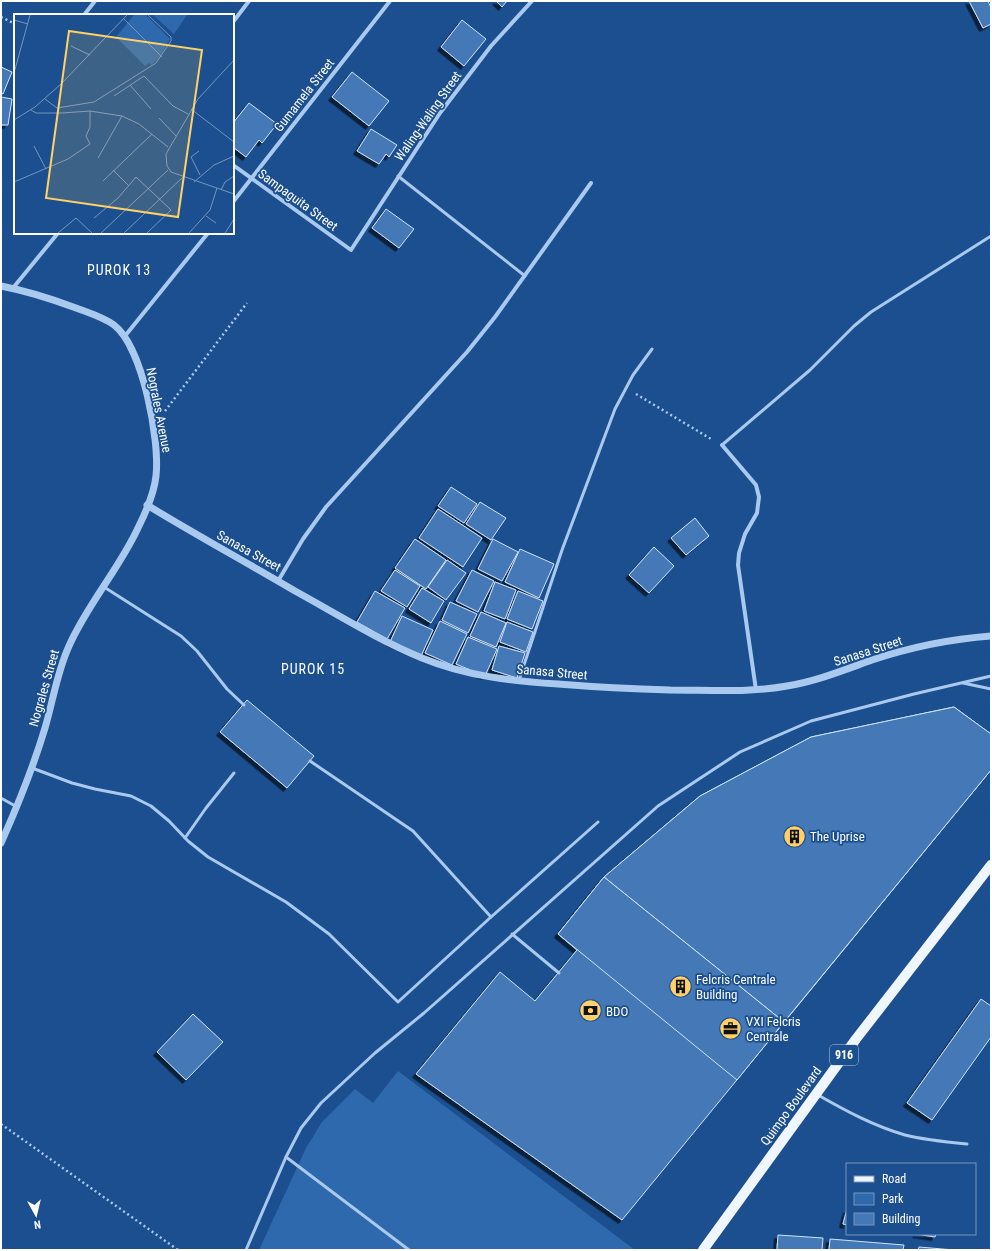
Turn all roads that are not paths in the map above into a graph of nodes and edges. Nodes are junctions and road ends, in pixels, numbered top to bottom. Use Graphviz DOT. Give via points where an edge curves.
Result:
graph roads {
  1 [pos="95,1"];
  2 [pos="249,1"];
  3 [pos="390,1"];
  4 [pos="532,1"];
  5 [pos="85,14"];
  6 [pos="234,21"];
  7 [pos="234,166"];
  8 [pos="398,176"];
  9 [pos="251,179"];
  10 [pos="592,183"];
  11 [pos="234,201"];
  12 [pos="57,234"];
  13 [pos="207,234"];
  14 [pos="991,236"];
  15 [pos="351,250"];
  16 [pos="525,276"];
  17 [pos="1,286"];
  18 [pos="13,288"];
  19 [pos="125,336"];
  20 [pos="652,349"];
  21 [pos="722,445"];
  22 [pos="148,505"];
  23 [pos="278,581"];
  24 [pos="104,587"];
  25 [pos="991,636"];
  26 [pos="991,676"];
  27 [pos="519,681"];
  28 [pos="961,682"];
  29 [pos="991,689"];
  30 [pos="756,690"];
  31 [pos="244,705"];
  32 [pos="310,761"];
  33 [pos="32,768"];
  34 [pos="234,774"];
  35 [pos="1,798"];
  36 [pos="17,807"];
  37 [pos="598,822"];
  38 [pos="185,838"];
  39 [pos="1,843"];
  40 [pos="991,865"];
  41 [pos="491,917"];
  42 [pos="512,934"];
  43 [pos="559,973"];
  44 [pos="816,1094"];
  45 [pos="967,1144"];
  46 [pos="286,1157"];
  47 [pos="246,1250"];
  48 [pos="409,1250"];
  49 [pos="703,1250"];
  1 -- 5 [label="street"];
  2 -- 6 [label="street"];
  3 -- 9 [label="street, Gumamela Street"];
  4 -- 8 [label="street, Waling-Waling Street" via="466,78"];
  7 -- 9 [label="street, Sampaguita Street"];
  8 -- 15 [label="street, Waling-Waling Street"];
  8 -- 16 [label="lane"];
  9 -- 11 [label="street, Gumamela Street"];
  9 -- 15 [label="street, Sampaguita Street"];
  10 -- 16 [label="street"];
  12 -- 18 [label="street"];
  13 -- 19 [label="street"];
  14 -- 21 [label="lane" via="871,312 810,370"];
  16 -- 23 [label="street" via="467,352 326,508 303,539"];
  17 -- 18 [label="street, Nograles Avenue"];
  18 -- 19 [label="street, Nograles Avenue" via="101,318 114,325"];
  19 -- 22 [label="street, Nograles Avenue" via="137,360 153,428 156,477"];
  20 -- 27 [label="lane" via="615,409 562,550"];
  21 -- 30 [label="street" via="756,485 759,497 756,513 739,553 738,565"];
  22 -- 23 [label="street, Sanasa Street"];
  22 -- 24 [label="street, Nograles Street" via="138,528"];
  23 -- 27 [label="street, Sanasa Street" via="386,642 423,659 483,677"];
  24 -- 31 [label="lane" via="190,643 227,689"];
  24 -- 33 [label="street, Nograles Street" via="79,627 61,665"];
  25 -- 30 [label="street, Sanasa Street" via="961,638 921,646 810,682"];
  26 -- 28 [label="lane"];
  27 -- 30 [label="street, Sanasa Street" via="634,689"];
  28 -- 29 [label="lane"];
  28 -- 42 [label="lane" via="811,721 740,752 658,806"];
  32 -- 41 [label="lane" via="413,831"];
  33 -- 36 [label="street, Nograles Street"];
  33 -- 38 [label="lane" via="72,783 131,796 151,806"];
  34 -- 38 [label="lane"];
  35 -- 36 [label="lane"];
  36 -- 39 [label="street, Nograles Street"];
  37 -- 41 [label="lane"];
  38 -- 41 [label="lane" via="208,857 286,902 329,934 398,1002"];
  40 -- 44 [label="main road, Quimpo Boulevard / 916"];
  42 -- 43 [label="lane"];
  42 -- 46 [label="lane" via="321,1103 301,1128"];
  44 -- 45 [label="lane" via="883,1128 926,1139"];
  44 -- 49 [label="main road, Quimpo Boulevard / 916"];
  46 -- 47 [label="lane"];
  46 -- 48 [label="lane"];
}
